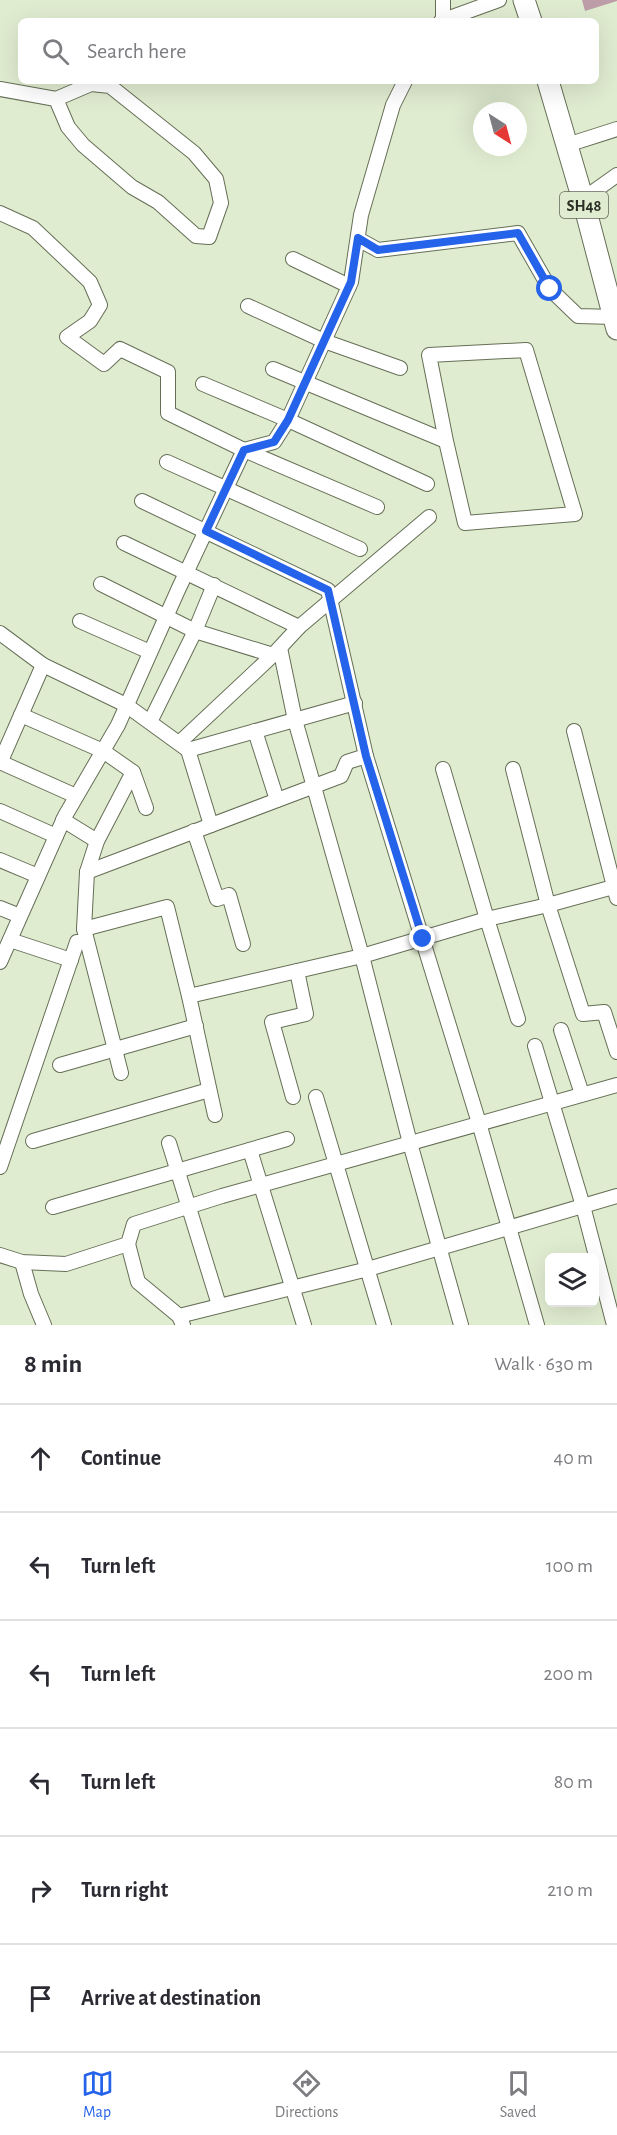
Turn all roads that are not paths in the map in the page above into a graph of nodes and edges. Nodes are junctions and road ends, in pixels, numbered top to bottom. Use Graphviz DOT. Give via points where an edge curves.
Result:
graph roads {
  1 [pos="442,0"];
  2 [pos="499,0"];
  3 [pos="524,0"];
  4 [pos="538,0"];
  5 [pos="442,18"];
  6 [pos="448,18"];
  7 [pos="530,18"];
  8 [pos="543,18"];
  9 [pos="404,84"];
  10 [pos="549,84"];
  11 [pos="563,84"];
  12 [pos="0,89"];
  13 [pos="56,99"];
  14 [pos="617,129"];
  15 [pos="573,142"];
  16 [pos="617,175"];
  17 [pos="593,192"];
  18 [pos="0,213"];
  19 [pos="358,238"];
  20 [pos="293,259"];
  21 [pos="617,279"];
  22 [pos="349,286"];
  23 [pos="248,306"];
  24 [pos="615,323"];
  25 [pos="324,340"];
  26 [pos="400,368"];
  27 [pos="273,369"];
  28 [pos="305,383"];
  29 [pos="203,384"];
  30 [pos="288,420"];
  31 [pos="446,441"];
  32 [pos="244,450"];
  33 [pos="167,462"];
  34 [pos="427,484"];
  35 [pos="225,489"];
  36 [pos="142,501"];
  37 [pos="377,507"];
  38 [pos="429,517"];
  39 [pos="206,531"];
  40 [pos="124,543"];
  41 [pos="360,549"];
  42 [pos="186,572"];
  43 [pos="101,584"];
  44 [pos="214,585"];
  45 [pos="331,601"];
  46 [pos="166,616"];
  47 [pos="80,621"];
  48 [pos="299,627"];
  49 [pos="195,631"];
  50 [pos="0,633"];
  51 [pos="150,652"];
  52 [pos="277,652"];
  53 [pos="42,665"];
  54 [pos="355,703"];
  55 [pos="126,705"];
  56 [pos="21,715"];
  57 [pos="295,720"];
  58 [pos="150,722"];
  59 [pos="255,731"];
  60 [pos="574,731"];
  61 [pos="183,747"];
  62 [pos="103,751"];
  63 [pos="366,756"];
  64 [pos="0,762"];
  65 [pos="443,769"];
  66 [pos="513,769"];
  67 [pos="133,772"];
  68 [pos="314,786"];
  69 [pos="76,796"];
  70 [pos="277,800"];
  71 [pos="146,808"];
  72 [pos="0,811"];
  73 [pos="63,820"];
  74 [pos="211,825"];
  75 [pos="194,831"];
  76 [pos="56,836"];
  77 [pos="97,841"];
  78 [pos="0,860"];
  79 [pos="87,872"];
  80 [pos="38,876"];
  81 [pos="616,890"];
  82 [pos="548,905"];
  83 [pos="0,908"];
  84 [pos="20,916"];
  85 [pos="487,919"];
  86 [pos="86,935"];
  87 [pos="423,939"];
  88 [pos="10,940"];
  89 [pos="243,944"];
  90 [pos="362,956"];
  91 [pos="1,959"];
  92 [pos="70,960"];
  93 [pos="297,971"];
  94 [pos="189,996"];
  95 [pos="518,1019"];
  96 [pos="196,1026"];
  97 [pos="561,1030"];
  98 [pos="535,1046"];
  99 [pos="115,1048"];
  100 [pos="617,1052"];
  101 [pos="60,1065"];
  102 [pos="121,1073"];
  103 [pos="617,1085"];
  104 [pos="209,1090"];
  105 [pos="582,1094"];
  106 [pos="293,1097"];
  107 [pos="316,1097"];
  108 [pos="552,1103"];
  109 [pos="215,1115"];
  110 [pos="479,1124"];
  111 [pos="287,1139"];
  112 [pos="33,1141"];
  113 [pos="169,1143"];
  114 [pos="410,1143"];
  115 [pos="250,1150"];
  116 [pos="337,1164"];
  117 [pos="0,1167"];
  118 [pos="177,1171"];
  119 [pos="260,1185"];
  120 [pos="617,1196"];
  121 [pos="188,1206"];
  122 [pos="583,1206"];
  123 [pos="53,1207"];
  124 [pos="509,1227"];
  125 [pos="128,1244"];
  126 [pos="439,1249"];
  127 [pos="0,1255"];
  128 [pos="22,1262"];
  129 [pos="368,1269"];
  130 [pos="292,1287"];
  131 [pos="219,1305"];
  132 [pos="181,1320"];
  133 [pos="44,1325"];
  134 [pos="304,1325"];
  135 [pos="384,1325"];
  136 [pos="461,1325"];
  137 [pos="537,1325"];
  138 [pos="614,1325"];
  1 -- 5 [label="street"];
  2 -- 6 [label="street"];
  3 -- 7 [label="main road"];
  4 -- 8 [label="main road"];
  9 -- 19 [label="street" via="393,105"];
  10 -- 15 [label="main road, SH48"];
  11 -- 15 [label="main road, SH48"];
  12 -- 13 [label="street"];
  13 -- 13 [label="street" via="91,84 110,86 194,153 216,179 221,203 208,237 196,236 83,145 68,127"];
  14 -- 15 [label="street"];
  15 -- 17 [label="main road, SH48"];
  15 -- 24 [label="main road, SH48"];
  16 -- 17 [label="street"];
  17 -- 21 [label="main road, SH48"];
  18 -- 32 [label="street" via="33,228 90,282 100,304 90,321 67,337 104,364 120,349 168,372 168,413"];
  19 -- 22 [label="street"];
  19 -- 24 [label="street" via="378,250 518,233 550,289 578,316"];
  20 -- 22 [label="street"];
  22 -- 25 [label="street"];
  23 -- 25 [label="street"];
  25 -- 26 [label="street"];
  25 -- 28 [label="street"];
  27 -- 28 [label="street"];
  28 -- 30 [label="street"];
  28 -- 31 [label="street"];
  29 -- 30 [label="street"];
  30 -- 32 [label="street" via="274,442"];
  30 -- 34 [label="street"];
  31 -- 31 [label="street" via="429,355 526,350 575,514 465,523"];
  32 -- 35 [label="street"];
  32 -- 37 [label="street"];
  33 -- 35 [label="street"];
  35 -- 39 [label="street"];
  35 -- 41 [label="street"];
  36 -- 39 [label="street"];
  38 -- 45 [label="street"];
  39 -- 42 [label="street"];
  39 -- 45 [label="street" via="328,590"];
  40 -- 42 [label="street"];
  42 -- 44 [label="street"];
  42 -- 46 [label="street"];
  43 -- 46 [label="street"];
  44 -- 48 [label="street"];
  44 -- 49 [label="street"];
  45 -- 48 [label="street"];
  45 -- 54 [label="street"];
  46 -- 49 [label="street"];
  46 -- 51 [label="street"];
  47 -- 51 [label="street"];
  48 -- 52 [label="street"];
  49 -- 52 [label="street"];
  49 -- 58 [label="street"];
  50 -- 53 [label="street"];
  51 -- 55 [label="street"];
  52 -- 57 [label="street"];
  52 -- 61 [label="street"];
  53 -- 55 [label="street"];
  53 -- 56 [label="street"];
  54 -- 57 [label="street"];
  54 -- 63 [label="street"];
  55 -- 58 [label="street"];
  55 -- 62 [label="street"];
  56 -- 62 [label="street"];
  56 -- 64 [label="street"];
  57 -- 59 [label="street"];
  57 -- 68 [label="street"];
  58 -- 61 [label="street"];
  59 -- 61 [label="street"];
  59 -- 70 [label="street"];
  60 -- 81 [label="street"];
  61 -- 74 [label="street"];
  62 -- 67 [label="street"];
  62 -- 69 [label="street"];
  63 -- 68 [label="street" via="347,762 341,776"];
  63 -- 87 [label="street"];
  64 -- 69 [label="street"];
  65 -- 85 [label="street"];
  66 -- 82 [label="street"];
  67 -- 71 [label="street"];
  67 -- 77 [label="street"];
  68 -- 70 [label="street"];
  68 -- 90 [label="street"];
  69 -- 73 [label="street"];
  70 -- 74 [label="street"];
  72 -- 76 [label="street"];
  73 -- 76 [label="street"];
  73 -- 77 [label="street"];
  74 -- 75 [label="street"];
  75 -- 79 [label="street"];
  75 -- 89 [label="street" via="217,899 229,895"];
  76 -- 80 [label="street"];
  77 -- 79 [label="street"];
  78 -- 80 [label="street"];
  79 -- 86 [label="street"];
  80 -- 84 [label="street"];
  81 -- 82 [label="street"];
  82 -- 85 [label="street"];
  82 -- 100 [label="street" via="583,1014 604,1012"];
  83 -- 84 [label="street"];
  84 -- 88 [label="street"];
  85 -- 87 [label="street"];
  85 -- 95 [label="street"];
  86 -- 92 [label="street" via="77,942"];
  86 -- 94 [label="street" via="167,907"];
  86 -- 99 [label="street"];
  87 -- 90 [label="street"];
  87 -- 110 [label="street"];
  88 -- 91 [label="street"];
  88 -- 92 [label="street"];
  90 -- 93 [label="street"];
  90 -- 114 [label="street"];
  92 -- 117 [label="street"];
  93 -- 94 [label="street"];
  93 -- 106 [label="street" via="306,1014 272,1022"];
  94 -- 96 [label="street"];
  96 -- 99 [label="street"];
  96 -- 104 [label="street"];
  97 -- 105 [label="street"];
  98 -- 108 [label="street"];
  99 -- 101 [label="street"];
  99 -- 102 [label="street"];
  103 -- 105 [label="street"];
  104 -- 109 [label="street"];
  104 -- 112 [label="street"];
  105 -- 108 [label="street"];
  107 -- 116 [label="street"];
  108 -- 110 [label="street"];
  108 -- 122 [label="street"];
  110 -- 114 [label="street"];
  110 -- 124 [label="street"];
  111 -- 115 [label="street"];
  113 -- 118 [label="street"];
  114 -- 116 [label="street"];
  114 -- 126 [label="street"];
  115 -- 118 [label="street"];
  115 -- 119 [label="street"];
  116 -- 119 [label="street"];
  116 -- 129 [label="street"];
  118 -- 121 [label="street"];
  118 -- 123 [label="street"];
  119 -- 121 [label="street"];
  119 -- 130 [label="street"];
  120 -- 122 [label="street"];
  121 -- 125 [label="street" via="134,1224"];
  121 -- 131 [label="street"];
  122 -- 124 [label="street"];
  122 -- 138 [label="street"];
  124 -- 126 [label="street"];
  124 -- 137 [label="street"];
  125 -- 128 [label="street" via="66,1264"];
  125 -- 132 [label="street" via="138,1282"];
  126 -- 129 [label="street"];
  126 -- 136 [label="street"];
  127 -- 128 [label="street"];
  128 -- 133 [label="street"];
  129 -- 130 [label="street"];
  129 -- 135 [label="street"];
  130 -- 131 [label="street"];
  130 -- 134 [label="street"];
  131 -- 132 [label="street"];
}
